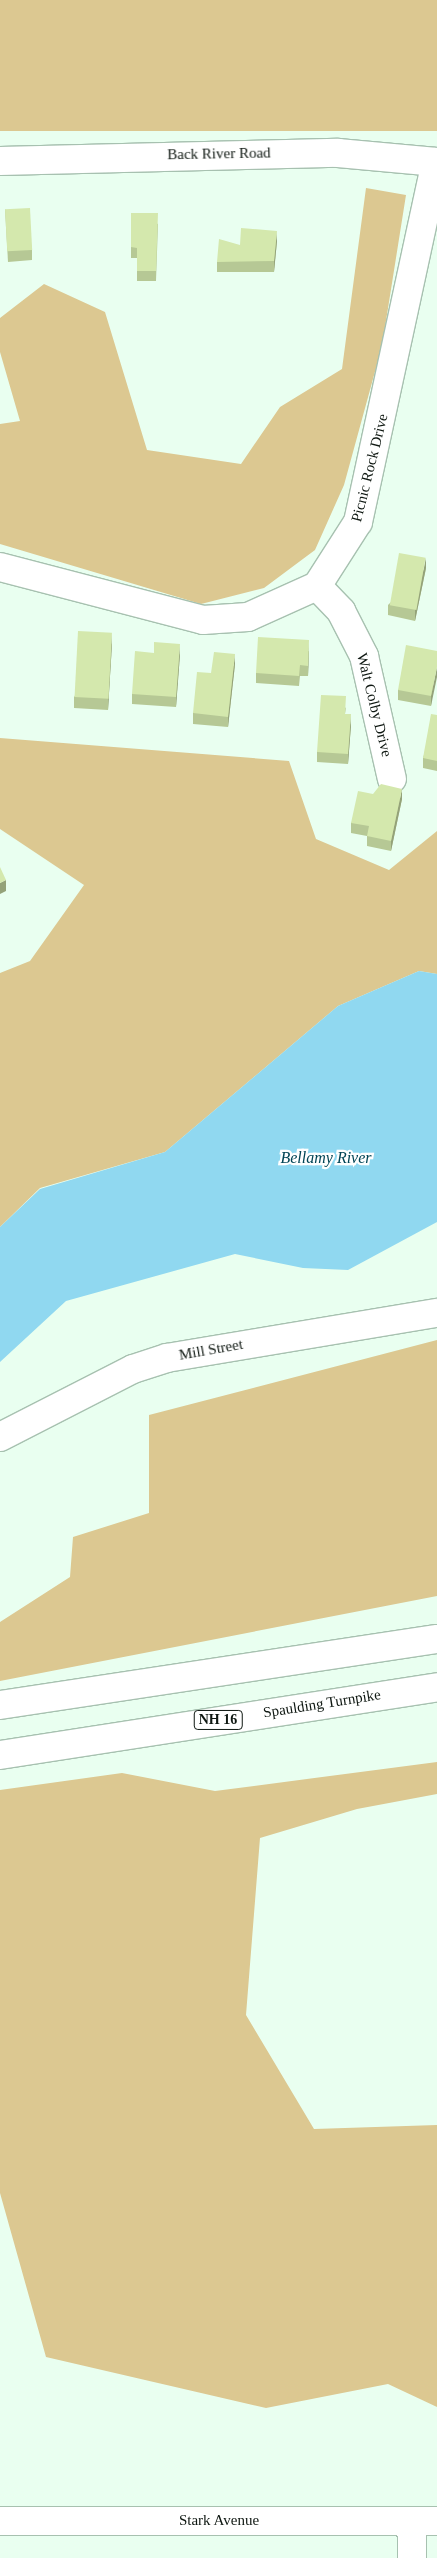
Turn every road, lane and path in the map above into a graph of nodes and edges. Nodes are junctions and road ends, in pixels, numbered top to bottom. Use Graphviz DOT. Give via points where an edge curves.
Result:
graph roads {
  1 [pos="0,161"];
  2 [pos="437,162"];
  3 [pos="0,567"];
  4 [pos="317,586"];
  5 [pos="392,779"];
  6 [pos="437,1313"];
  7 [pos="0,1437"];
  8 [pos="437,1639"];
  9 [pos="437,1686"];
  10 [pos="0,1705"];
  11 [pos="0,1755"];
  12 [pos="0,2521"];
  13 [pos="424,2521"];
  14 [pos="412,2558"];
  1 -- 2 [label="main road, Back River Road" via="338,153"];
  2 -- 4 [label="main road, Picnic Rock Drive" via="361,514 347,546"];
  3 -- 4 [label="main road, Picnic Rock Drive" via="203,620 248,617"];
  4 -- 5 [label="main road, Walt Colby Drive" via="341,611 364,656"];
  6 -- 7 [label="main road, Mill Street" via="167,1358 133,1369"];
  8 -- 10 [label="main road"];
  9 -- 11 [label="main road, Spaulding Turnpike / NH 16"];
  12 -- 13 [label="main road, Stark Avenue"];
  13 -- 14 [label="main road"];
}
